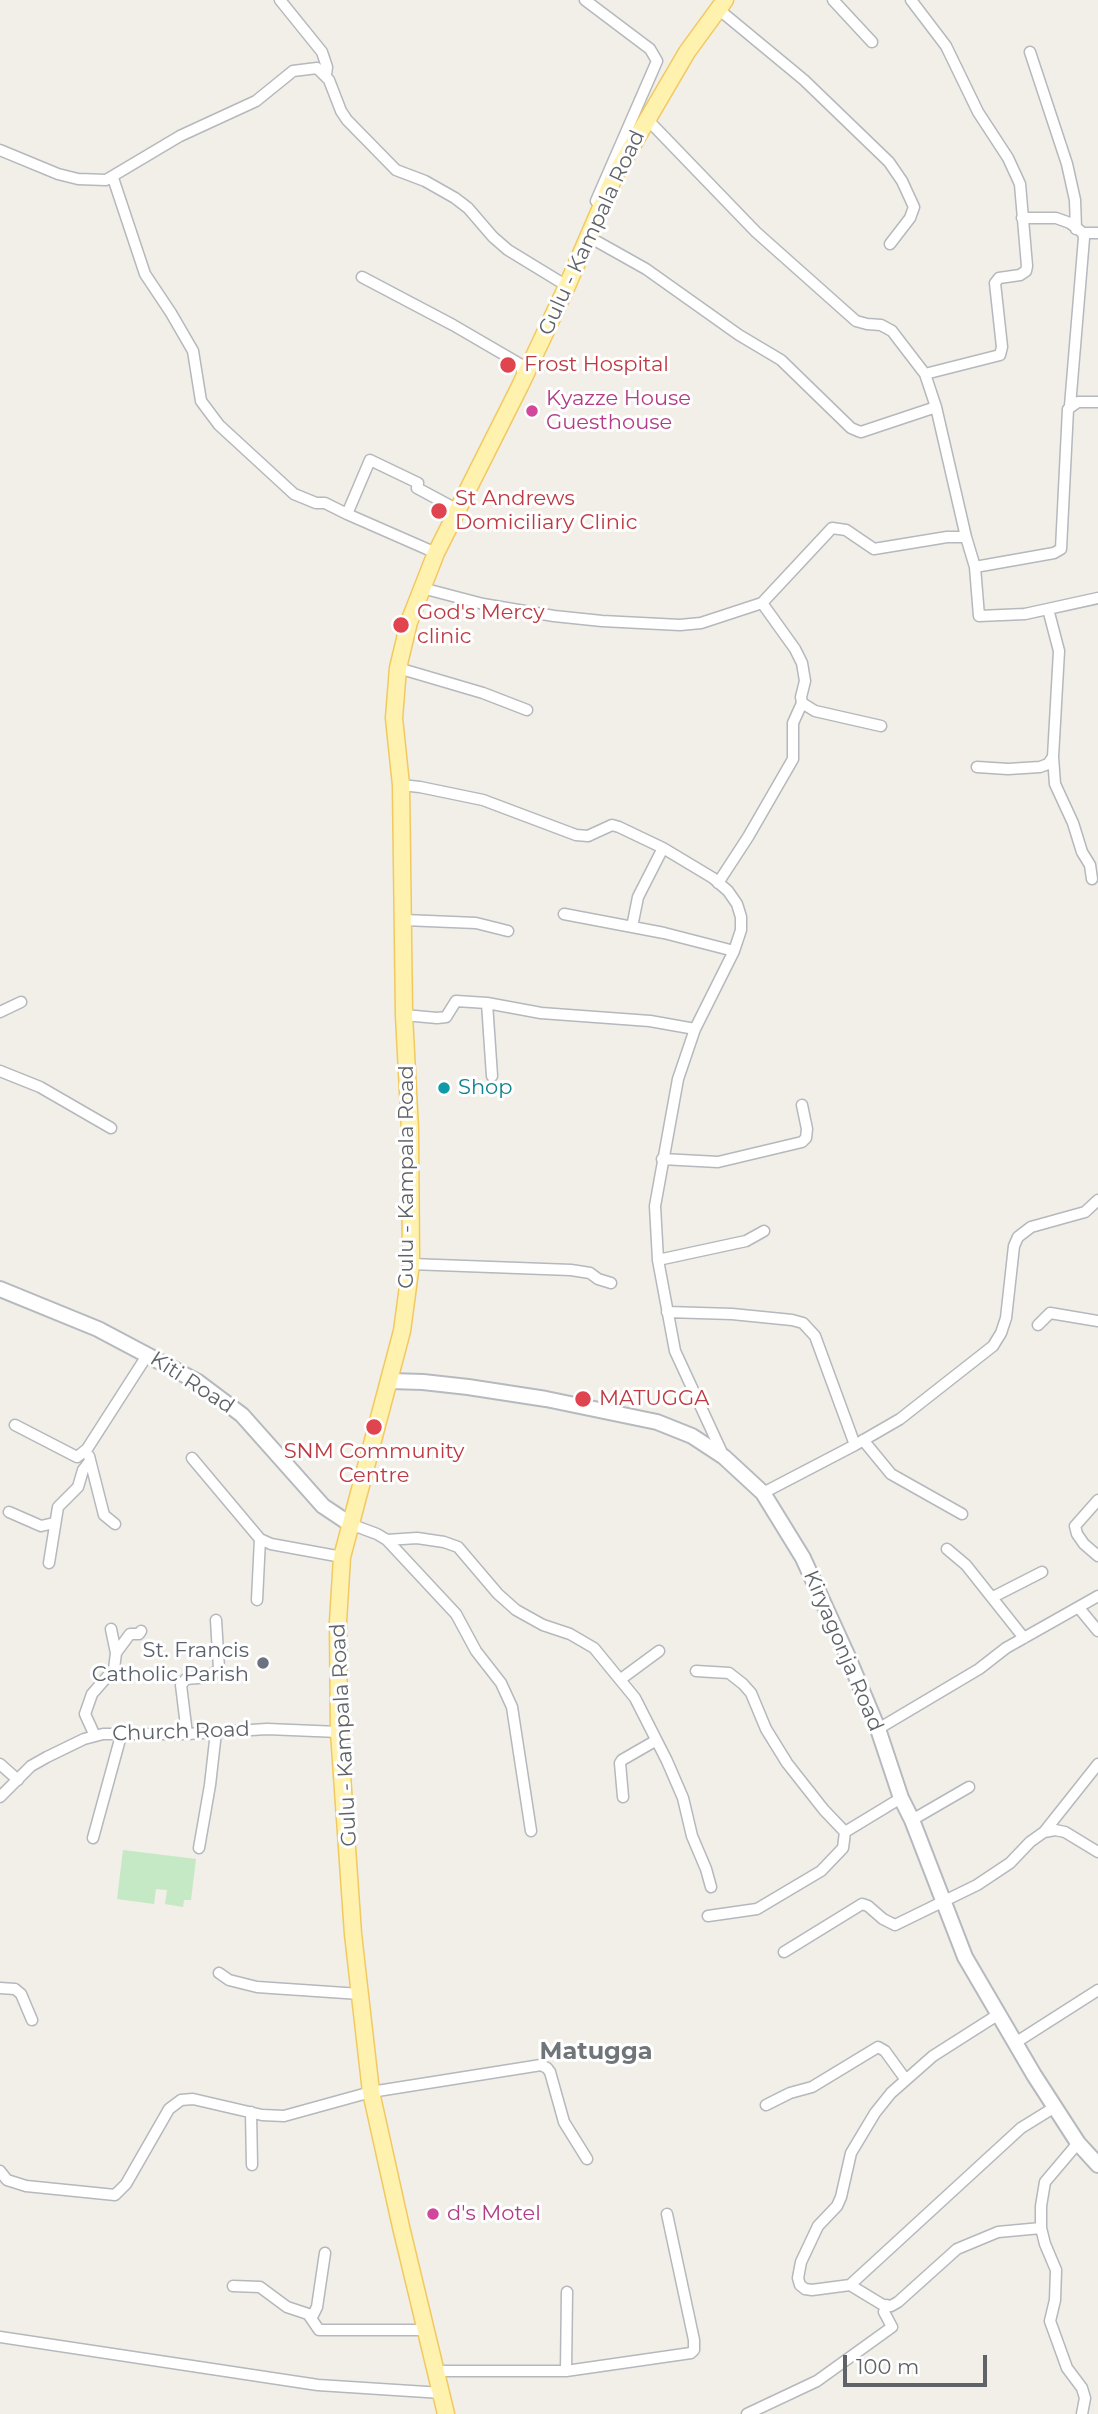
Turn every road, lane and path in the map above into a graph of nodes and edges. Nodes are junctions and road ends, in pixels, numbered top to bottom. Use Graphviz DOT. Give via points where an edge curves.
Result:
graph roads {
  1 [pos="280,0"];
  2 [pos="585,0"];
  3 [pos="833,0"];
  4 [pos="911,0"];
  5 [pos="721,4"];
  6 [pos="872,42"];
  7 [pos="1030,52"];
  8 [pos="326,75"];
  9 [pos="646,118"];
  10 [pos="0,150"];
  11 [pos="113,178"];
  12 [pos="1022,218"];
  13 [pos="1080,231"];
  14 [pos="591,232"];
  15 [pos="1098,233"];
  16 [pos="890,244"];
  17 [pos="362,278"];
  18 [pos="567,286"];
  19 [pos="925,374"];
  20 [pos="524,378"];
  21 [pos="1098,402"];
  22 [pos="1070,406"];
  23 [pos="936,407"];
  24 [pos="458,509"];
  25 [pos="347,514"];
  26 [pos="966,537"];
  27 [pos="436,553"];
  28 [pos="975,568"];
  29 [pos="422,588"];
  30 [pos="1098,598"];
  31 [pos="762,603"];
  32 [pos="1048,609"];
  33 [pos="398,668"];
  34 [pos="802,703"];
  35 [pos="527,710"];
  36 [pos="881,726"];
  37 [pos="1054,757"];
  38 [pos="977,768"];
  39 [pos="401,785"];
  40 [pos="663,848"];
  41 [pos="1092,879"];
  42 [pos="718,883"];
  43 [pos="564,914"];
  44 [pos="404,920"];
  45 [pos="632,927"];
  46 [pos="508,931"];
  47 [pos="733,951"];
  48 [pos="21,1002"];
  49 [pos="487,1003"];
  50 [pos="0,1012"];
  51 [pos="404,1015"];
  52 [pos="695,1029"];
  53 [pos="0,1071"];
  54 [pos="492,1076"];
  55 [pos="802,1105"];
  56 [pos="111,1128"];
  57 [pos="662,1159"];
  58 [pos="1098,1200"];
  59 [pos="1085,1212"];
  60 [pos="1098,1215"];
  61 [pos="764,1231"];
  62 [pos="658,1260"];
  63 [pos="411,1264"];
  64 [pos="611,1283"];
  65 [pos="0,1289"];
  66 [pos="667,1312"];
  67 [pos="1098,1321"];
  68 [pos="1038,1325"];
  69 [pos="148,1354"];
  70 [pos="390,1381"];
  71 [pos="15,1425"];
  72 [pos="859,1442"];
  73 [pos="87,1449"];
  74 [pos="724,1457"];
  75 [pos="192,1458"];
  76 [pos="90,1461"];
  77 [pos="762,1493"];
  78 [pos="1098,1500"];
  79 [pos="9,1512"];
  80 [pos="962,1514"];
  81 [pos="54,1523"];
  82 [pos="115,1524"];
  83 [pos="350,1524"];
  84 [pos="260,1539"];
  85 [pos="387,1540"];
  86 [pos="947,1549"];
  87 [pos="1098,1556"];
  88 [pos="342,1558"];
  89 [pos="50,1563"];
  90 [pos="1042,1572"];
  91 [pos="1098,1596"];
  92 [pos="993,1597"];
  93 [pos="257,1600"];
  94 [pos="1079,1608"];
  95 [pos="216,1620"];
  96 [pos="111,1629"];
  97 [pos="141,1630"];
  98 [pos="1098,1631"];
  99 [pos="1024,1637"];
  100 [pos="659,1651"];
  101 [pos="116,1653"];
  102 [pos="696,1671"];
  103 [pos="621,1679"];
  104 [pos="878,1728"];
  105 [pos="122,1732"];
  106 [pos="216,1732"];
  107 [pos="340,1732"];
  108 [pos="187,1734"];
  109 [pos="95,1736"];
  110 [pos="655,1741"];
  111 [pos="0,1764"];
  112 [pos="1098,1764"];
  113 [pos="18,1780"];
  114 [pos="969,1787"];
  115 [pos="0,1797"];
  116 [pos="623,1797"];
  117 [pos="901,1798"];
  118 [pos="912,1820"];
  119 [pos="531,1831"];
  120 [pos="845,1832"];
  121 [pos="1044,1832"];
  122 [pos="93,1838"];
  123 [pos="199,1848"];
  124 [pos="1098,1852"];
  125 [pos="711,1887"];
  126 [pos="943,1902"];
  127 [pos="708,1916"];
  128 [pos="784,1952"];
  129 [pos="219,1973"];
  130 [pos="0,1988"];
  131 [pos="1098,1990"];
  132 [pos="360,1994"];
  133 [pos="999,2014"];
  134 [pos="33,2020"];
  135 [pos="1015,2043"];
  136 [pos="906,2080"];
  137 [pos="371,2092"];
  138 [pos="766,2105"];
  139 [pos="1055,2107"];
  140 [pos="251,2112"];
  141 [pos="1077,2143"];
  142 [pos="587,2159"];
  143 [pos="252,2165"];
  144 [pos="1098,2165"];
  145 [pos="0,2171"];
  146 [pos="667,2214"];
  147 [pos="1041,2228"];
  148 [pos="325,2253"];
  149 [pos="850,2285"];
  150 [pos="233,2286"];
  151 [pos="567,2292"];
  152 [pos="887,2305"];
  153 [pos="312,2317"];
  154 [pos="426,2330"];
  155 [pos="0,2337"];
  156 [pos="437,2371"];
  157 [pos="566,2371"];
  158 [pos="442,2393"];
  159 [pos="446,2414"];
  160 [pos="747,2414"];
  161 [pos="1082,2414"];
  1 -- 8 [label="street" via="322,52"];
  2 -- 14 [label="street" via="650,49 657,61 600,190"];
  3 -- 6 [label="street"];
  4 -- 12 [label="street" via="946,46 978,112 1008,159 1020,184"];
  5 -- 9 [label="main road, Gulu - Kampala Road"];
  5 -- 16 [label="street" via="889,162 914,207"];
  7 -- 13 [label="street" via="1067,164"];
  8 -- 11 [label="street" via="317,68 293,71 256,101 180,136"];
  8 -- 18 [label="street" via="347,120 396,170 455,198 508,250"];
  9 -- 14 [label="main road, Gulu - Kampala Road"];
  9 -- 19 [label="street" via="756,232 856,321 892,331"];
  10 -- 11 [label="street" via="78,179"];
  11 -- 25 [label="street" via="145,274 193,351 201,401 219,425 284,486"];
  12 -- 13 [label="street" via="1056,218"];
  12 -- 19 [label="street" via="1026,271 999,278 995,284 1000,355"];
  13 -- 15 [label="street"];
  13 -- 22 [label="street" via="1084,238"];
  14 -- 18 [label="main road, Gulu - Kampala Road"];
  14 -- 23 [label="street" via="781,360 851,428 861,432"];
  17 -- 20 [label="street" via="520,365"];
  18 -- 20 [label="main road, Gulu - Kampala Road"];
  19 -- 23 [label="street"];
  20 -- 24 [label="main road, Gulu - Kampala Road"];
  21 -- 22 [label="street"];
  22 -- 28 [label="street" via="1061,549"];
  23 -- 26 [label="street"];
  24 -- 25 [label="street" via="370,460"];
  24 -- 27 [label="main road, Gulu - Kampala Road"];
  25 -- 27 [label="street"];
  26 -- 28 [label="street"];
  26 -- 31 [label="street" via="874,549 846,530 832,528"];
  27 -- 29 [label="main road, Gulu - Kampala Road"];
  28 -- 32 [label="street" via="979,616"];
  29 -- 31 [label="street" via="554,616 680,625 701,623"];
  29 -- 33 [label="main road, Gulu - Kampala Road"];
  30 -- 32 [label="street"];
  31 -- 34 [label="street" via="802,663"];
  32 -- 37 [label="street" via="1059,651"];
  33 -- 35 [label="street"];
  33 -- 39 [label="main road, Gulu - Kampala Road" via="394,718"];
  34 -- 36 [label="street" via="815,711"];
  34 -- 42 [label="street" via="793,723 793,759"];
  37 -- 38 [label="street" via="1040,767"];
  37 -- 41 [label="street" via="1055,784"];
  39 -- 40 [label="street" via="483,800 576,835 588,836 612,825"];
  39 -- 44 [label="main road, Gulu - Kampala Road"];
  40 -- 42 [label="street"];
  40 -- 45 [label="street" via="638,897"];
  42 -- 47 [label="street" via="737,904 741,917"];
  43 -- 45 [label="street"];
  44 -- 46 [label="street" via="476,923"];
  44 -- 51 [label="main road, Gulu - Kampala Road"];
  45 -- 47 [label="street"];
  47 -- 52 [label="street"];
  48 -- 50 [label="street"];
  49 -- 51 [label="street" via="456,1001 446,1017"];
  49 -- 52 [label="street"];
  49 -- 54 [label="street"];
  51 -- 63 [label="main road, Gulu - Kampala Road"];
  52 -- 57 [label="street" via="678,1079"];
  53 -- 56 [label="street" via="40,1087"];
  55 -- 57 [label="street" via="807,1129 802,1142 718,1162"];
  57 -- 62 [label="street" via="655,1206"];
  58 -- 59 [label="street"];
  59 -- 60 [label="street"];
  59 -- 72 [label="street" via="1031,1227 1018,1237 1006,1318 993,1346 900,1419"];
  61 -- 62 [label="street" via="746,1241"];
  62 -- 66 [label="street"];
  63 -- 64 [label="street" via="570,1270"];
  63 -- 70 [label="main road, Gulu - Kampala Road"];
  65 -- 69 [label="street, Kiti Road"];
  66 -- 72 [label="street" via="803,1323 816,1336"];
  66 -- 74 [label="street" via="675,1351"];
  67 -- 68 [label="street" via="1050,1313"];
  69 -- 73 [label="street"];
  69 -- 83 [label="street, Kiti Road" via="198,1382 242,1415 323,1506"];
  70 -- 74 [label="street, Kiryagonja Road" via="468,1387 657,1422 692,1436"];
  70 -- 83 [label="main road, Gulu - Kampala Road"];
  71 -- 73 [label="street" via="77,1457"];
  72 -- 77 [label="street"];
  72 -- 80 [label="street" via="891,1474"];
  73 -- 76 [label="street"];
  74 -- 77 [label="street, Kiryagonja Road"];
  75 -- 84 [label="street"];
  76 -- 81 [label="street" via="78,1487 58,1507"];
  76 -- 82 [label="street" via="104,1515"];
  77 -- 104 [label="street, Kiryagonja Road" via="813,1578"];
  78 -- 87 [label="street" via="1075,1526 1084,1544"];
  79 -- 81 [label="street" via="41,1526"];
  81 -- 89 [label="street"];
  83 -- 85 [label="street"];
  83 -- 88 [label="main road, Gulu - Kampala Road"];
  84 -- 88 [label="street"];
  84 -- 93 [label="street"];
  85 -- 103 [label="street" via="416,1538 458,1547 516,1610 594,1648"];
  85 -- 119 [label="street" via="456,1614 476,1651 502,1683 509,1699"];
  86 -- 92 [label="street"];
  88 -- 107 [label="main road, Gulu - Kampala Road"];
  90 -- 92 [label="street"];
  91 -- 94 [label="street"];
  92 -- 99 [label="street"];
  94 -- 98 [label="street"];
  94 -- 99 [label="street"];
  95 -- 108 [label="street" via="219,1669 209,1676 186,1679 181,1685"];
  96 -- 101 [label="street"];
  97 -- 101 [label="street" via="130,1634"];
  99 -- 104 [label="street"];
  100 -- 103 [label="street"];
  101 -- 109 [label="street" via="114,1669 92,1694 85,1714"];
  102 -- 120 [label="street" via="729,1673 743,1684 787,1763"];
  103 -- 110 [label="street"];
  104 -- 117 [label="street, Kiryagonja Road"];
  105 -- 108 [label="street, Church Road"];
  105 -- 109 [label="street, Church Road"];
  105 -- 122 [label="street"];
  106 -- 107 [label="street, Church Road"];
  106 -- 108 [label="street, Church Road"];
  106 -- 123 [label="street"];
  107 -- 132 [label="main road, Gulu - Kampala Road"];
  109 -- 113 [label="street, Church Road" via="31,1766"];
  110 -- 116 [label="street" via="620,1763"];
  110 -- 125 [label="street" via="677,1784"];
  111 -- 113 [label="street"];
  112 -- 121 [label="street"];
  113 -- 115 [label="street, Church Road"];
  114 -- 118 [label="street"];
  117 -- 118 [label="street, Kiryagonja Road"];
  117 -- 120 [label="street"];
  118 -- 126 [label="street, Kiryagonja Road"];
  120 -- 127 [label="street" via="843,1848 821,1871 757,1909"];
  121 -- 124 [label="street" via="1065,1832"];
  121 -- 126 [label="street" via="1010,1863"];
  126 -- 128 [label="street" via="895,1925 862,1904"];
  126 -- 133 [label="street, Kiryagonja Road" via="965,1957"];
  129 -- 132 [label="street" via="257,1987"];
  130 -- 134 [label="street" via="21,1994"];
  131 -- 135 [label="street"];
  132 -- 137 [label="main road, Gulu - Kampala Road"];
  133 -- 135 [label="street, Kiryagonja Road"];
  133 -- 136 [label="street" via="933,2056"];
  135 -- 139 [label="street, Kiryagonja Road"];
  136 -- 138 [label="street" via="878,2047 812,2087"];
  136 -- 149 [label="street" via="875,2113 851,2153 837,2206 818,2226 801,2262 798,2278 805,2289"];
  137 -- 140 [label="street" via="284,2116"];
  137 -- 142 [label="street" via="541,2066 550,2072 564,2122"];
  137 -- 154 [label="main road, Gulu - Kampala Road"];
  139 -- 141 [label="street, Kiryagonja Road"];
  139 -- 149 [label="street" via="1021,2128"];
  140 -- 143 [label="street"];
  140 -- 145 [label="street" via="193,2099 174,2104 115,2195 26,2186 7,2180"];
  141 -- 144 [label="street, Kiryagonja Road"];
  141 -- 147 [label="street" via="1045,2182"];
  146 -- 157 [label="street" via="694,2350"];
  147 -- 152 [label="street" via="998,2232 957,2249 898,2302"];
  147 -- 161 [label="street" via="1056,2270 1050,2321 1067,2368 1082,2388"];
  148 -- 153 [label="street"];
  149 -- 152 [label="street"];
  150 -- 153 [label="street" via="260,2287"];
  151 -- 157 [label="street"];
  152 -- 160 [label="street" via="884,2312 892,2327 817,2381"];
  153 -- 154 [label="street" via="316,2328 323,2331"];
  154 -- 156 [label="main road, Gulu - Kampala Road"];
  155 -- 158 [label="street" via="318,2385"];
  156 -- 157 [label="street"];
  156 -- 158 [label="main road, Gulu - Kampala Road"];
  158 -- 159 [label="main road, Gulu - Kampala Road"];
}
